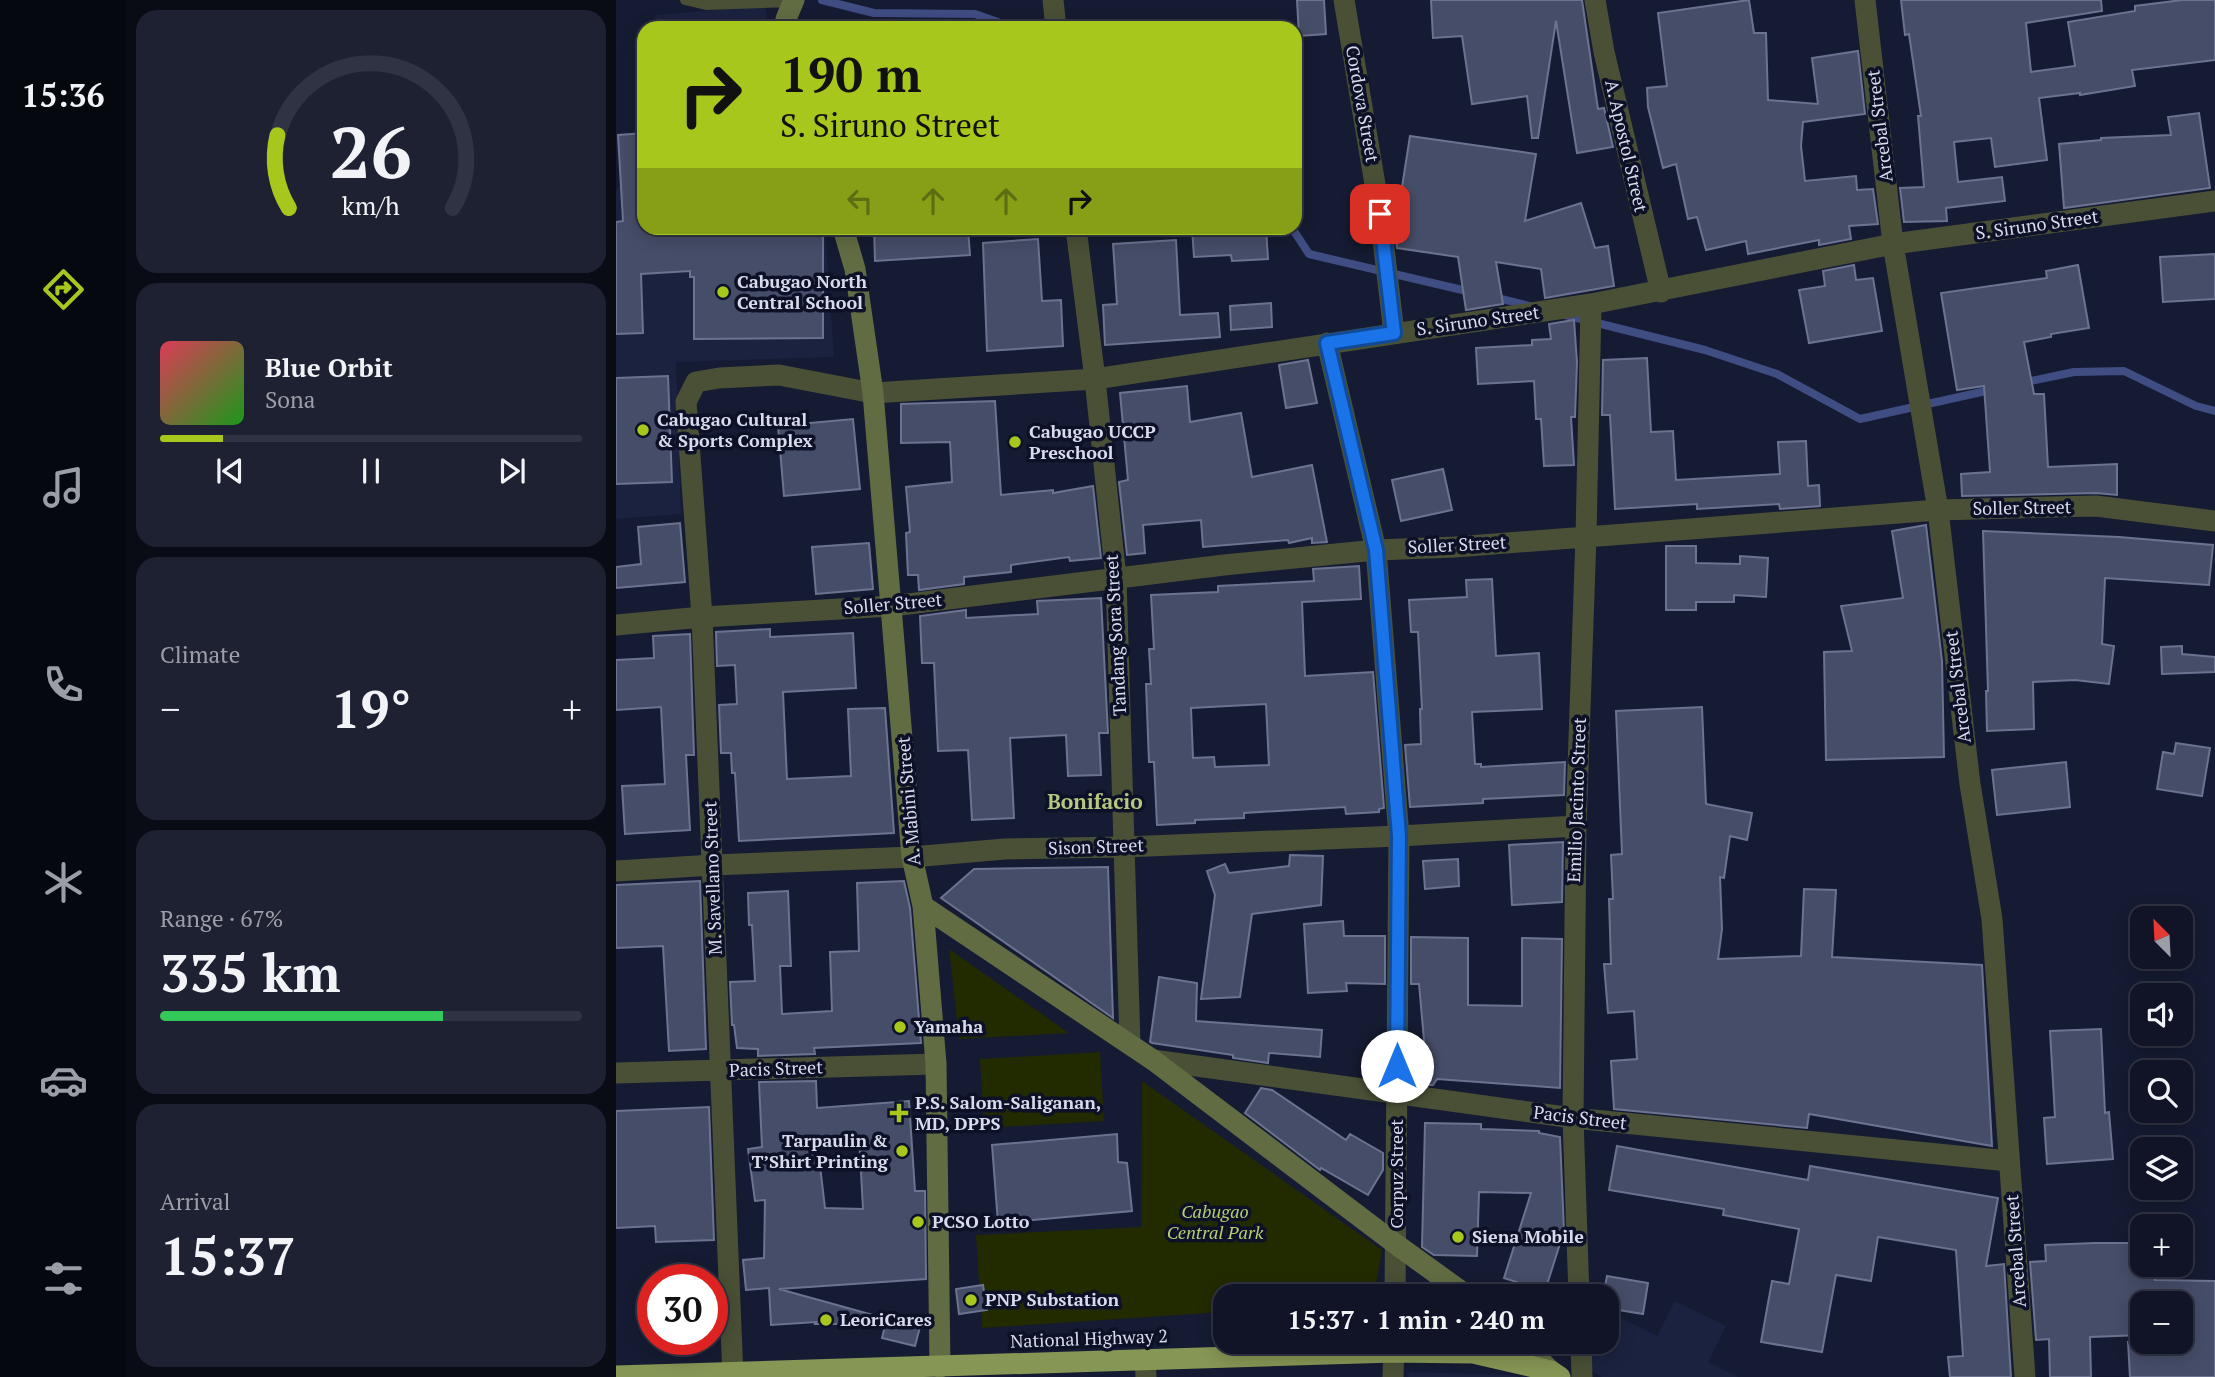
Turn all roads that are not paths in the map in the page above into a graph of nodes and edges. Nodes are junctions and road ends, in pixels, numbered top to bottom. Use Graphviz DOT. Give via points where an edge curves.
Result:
graph roads {
  1 [pos="685,0"];
  2 [pos="1053,0"];
  3 [pos="1344,0"];
  4 [pos="1595,0"];
  5 [pos="1865,0"];
  6 [pos="794,1"];
  7 [pos="786,21"];
  8 [pos="1055,21"];
  9 [pos="2215,201"];
  10 [pos="845,235"];
  11 [pos="1077,235"];
  12 [pos="1894,244"];
  13 [pos="1661,292"];
  14 [pos="1591,304"];
  15 [pos="1394,333"];
  16 [pos="1327,343"];
  17 [pos="1095,379"];
  18 [pos="696,382"];
  19 [pos="873,393"];
  20 [pos="1938,510"];
  21 [pos="2215,521"];
  22 [pos="1587,537"];
  23 [pos="1376,550"];
  24 [pos="1116,578"];
  25 [pos="892,606"];
  26 [pos="702,617"];
  27 [pos="616,625"];
  28 [pos="1576,826"];
  29 [pos="1399,836"];
  30 [pos="1124,847"];
  31 [pos="912,857"];
  32 [pos="713,865"];
  33 [pos="616,871"];
  34 [pos="923,906"];
  35 [pos="1130,1044"];
  36 [pos="1153,1059"];
  37 [pos="936,1064"];
  38 [pos="721,1071"];
  39 [pos="616,1073"];
  40 [pos="1397,1092"];
  41 [pos="1573,1118"];
  42 [pos="2009,1161"];
  43 [pos="1396,1245"];
  44 [pos="1395,1284"];
  45 [pos="1451,1284"];
  46 [pos="1579,1284"];
  47 [pos="1311,1354"];
  48 [pos="1394,1354"];
  49 [pos="1477,1354"];
  50 [pos="1534,1354"];
  51 [pos="1581,1354"];
  52 [pos="1145,1368"];
  53 [pos="940,1372"];
  54 [pos="733,1374"];
  55 [pos="1556,1374"];
  56 [pos="616,1376"];
  57 [pos="1393,1377"];
  58 [pos="1582,1377"];
  59 [pos="2025,1377"];
  1 -- 6 [label="lane" via="706,5"];
  2 -- 8 [label="street"];
  3 -- 15 [label="street, Cordova Street" via="1380,214"];
  4 -- 13 [label="street, A. Apostol Street"];
  5 -- 12 [label="street, Arcebal Street"];
  6 -- 7 [label="street"];
  9 -- 12 [label="street, S. Siruno Street"];
  10 -- 19 [label="street, A. Mabini Street" via="855,269"];
  11 -- 17 [label="street, Tandang Sora Street"];
  12 -- 13 [label="street, S. Siruno Street"];
  12 -- 20 [label="street, Arcebal Street"];
  13 -- 14 [label="street, S. Siruno Street"];
  14 -- 15 [label="street, S. Siruno Street"];
  14 -- 22 [label="street, Emilio Jacinto Street"];
  15 -- 16 [label="street, S. Siruno Street"];
  16 -- 17 [label="street, S. Siruno Street"];
  16 -- 23 [label="street, Corpuz Street"];
  17 -- 19 [label="street, S. Siruno Street"];
  17 -- 24 [label="street, Tandang Sora Street"];
  18 -- 19 [label="street, S. Siruno Street" via="779,375"];
  18 -- 26 [label="street, M. Savellano Street" via="686,402"];
  19 -- 25 [label="street, A. Mabini Street"];
  20 -- 21 [label="street, Soller Street" via="2096,506"];
  20 -- 22 [label="street, Soller Street"];
  20 -- 42 [label="street, Arcebal Street" via="1970,784 1992,919"];
  22 -- 23 [label="street, Soller Street"];
  22 -- 28 [label="street, Emilio Jacinto Street"];
  23 -- 24 [label="street, Soller Street"];
  23 -- 29 [label="street, Corpuz Street"];
  24 -- 25 [label="street, Soller Street"];
  24 -- 30 [label="street, Tandang Sora Street"];
  25 -- 26 [label="street, Soller Street"];
  25 -- 31 [label="street, A. Mabini Street"];
  26 -- 27 [label="street, Soller Street"];
  26 -- 32 [label="street, M. Savellano Street"];
  28 -- 29 [label="street, Sison Street"];
  28 -- 41 [label="street, Emilio Jacinto Street"];
  29 -- 30 [label="street, Sison Street"];
  29 -- 40 [label="street, Corpuz Street"];
  30 -- 31 [label="street, Sison Street" via="1005,849"];
  30 -- 35 [label="street, Tandang Sora Street"];
  31 -- 32 [label="street, Sison Street"];
  31 -- 34 [label="street, A. Mabini Street"];
  32 -- 33 [label="street, Sison Street"];
  32 -- 38 [label="street, M. Savellano Street"];
  34 -- 35 [label="street"];
  34 -- 37 [label="street, A. Mabini Street"];
  35 -- 36 [label="street"];
  36 -- 40 [label="street, Pacis Street"];
  36 -- 43 [label="street"];
  37 -- 38 [label="street, Pacis Street"];
  37 -- 53 [label="street, A. Mabini Street"];
  38 -- 39 [label="street, Pacis Street"];
  38 -- 54 [label="street, M. Savellano Street"];
  40 -- 41 [label="street, Pacis Street"];
  40 -- 43 [label="street, Corpuz Street"];
  41 -- 42 [label="street, Pacis Street"];
  41 -- 46 [label="street, Emilio Jacinto Street"];
  42 -- 59 [label="street, Arcebal Street"];
  43 -- 44 [label="street, Corpuz Street"];
  43 -- 45 [label="street"];
  47 -- 52 [label="highway, National Highway 2"];
  48 -- 57 [label="street"];
  49 -- 55 [label="highway, National Highway 2"];
  50 -- 55 [label="street"];
  51 -- 58 [label="street"];
  52 -- 53 [label="highway, National Highway 2"];
  53 -- 54 [label="highway, National Highway 2"];
  54 -- 56 [label="highway, National Highway 2"];
}
